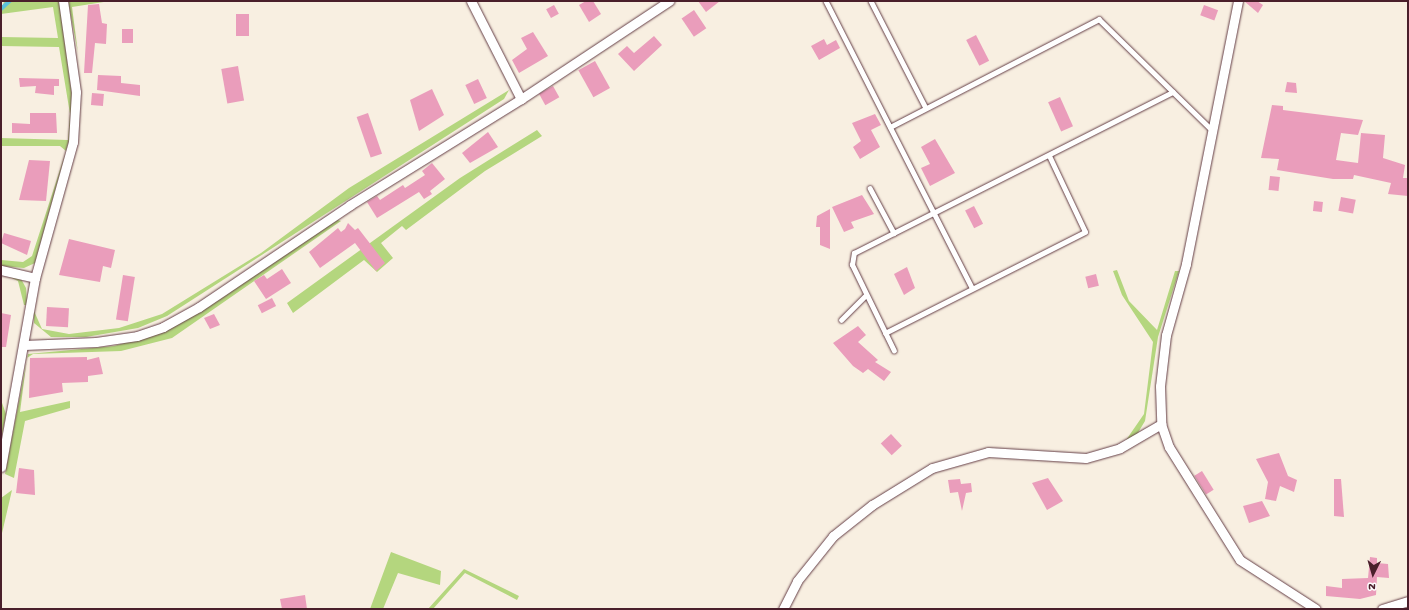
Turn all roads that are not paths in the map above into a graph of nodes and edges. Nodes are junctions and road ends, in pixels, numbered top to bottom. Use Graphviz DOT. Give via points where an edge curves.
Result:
graph roads {
  1 [pos="63,1"];
  2 [pos="471,1"];
  3 [pos="669,1"];
  4 [pos="826,1"];
  5 [pos="871,1"];
  6 [pos="1238,1"];
  7 [pos="1173,92"];
  8 [pos="521,99"];
  9 [pos="926,108"];
  10 [pos="890,127"];
  11 [pos="1212,128"];
  12 [pos="1049,156"];
  13 [pos="870,188"];
  14 [pos="934,213"];
  15 [pos="894,233"];
  16 [pos="1,270"];
  17 [pos="35,278"];
  18 [pos="972,288"];
  19 [pos="865,296"];
  20 [pos="841,320"];
  21 [pos="885,333"];
  22 [pos="24,345"];
  23 [pos="894,351"];
  24 [pos="1161,424"];
  25 [pos="1,467"];
  26 [pos="1408,601"];
  27 [pos="783,609"];
  28 [pos="1316,609"];
  29 [pos="1382,609"];
  1 -- 17 [label="street" via="76,92 73,142 65,182"];
  2 -- 8 [label="street"];
  3 -- 8 [label="street"];
  4 -- 10 [label="lane"];
  5 -- 9 [label="lane"];
  6 -- 11 [label="street"];
  7 -- 9 [label="lane" via="1099,19"];
  7 -- 11 [label="lane"];
  7 -- 12 [label="lane"];
  8 -- 22 [label="street" via="163,327 137,336 96,342"];
  9 -- 10 [label="lane"];
  10 -- 14 [label="lane"];
  11 -- 24 [label="street" via="1186,264 1166,335 1160,386"];
  12 -- 14 [label="lane"];
  12 -- 18 [label="lane" via="1085,232"];
  13 -- 15 [label="lane"];
  14 -- 15 [label="lane"];
  14 -- 18 [label="lane"];
  15 -- 19 [label="lane" via="854,253 852,265"];
  16 -- 17 [label="street"];
  17 -- 22 [label="street"];
  18 -- 21 [label="lane"];
  19 -- 20 [label="lane"];
  19 -- 21 [label="lane"];
  21 -- 23 [label="lane"];
  22 -- 25 [label="street"];
  24 -- 27 [label="street" via="1120,448 1086,458 988,452 932,468 872,505 833,536 797,581"];
  24 -- 28 [label="street" via="1169,448 1240,560"];
  26 -- 29 [label="street"];
}
